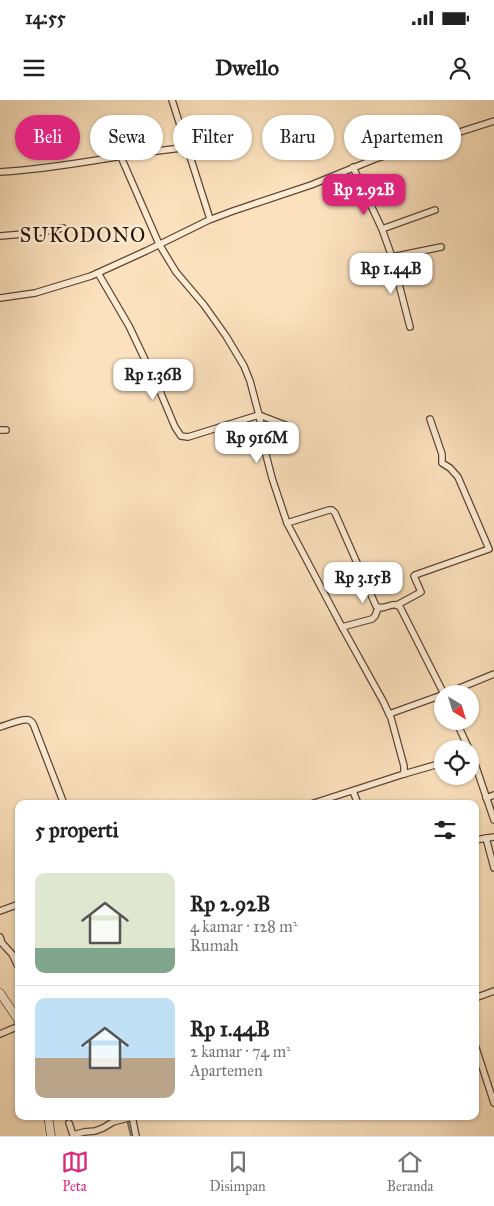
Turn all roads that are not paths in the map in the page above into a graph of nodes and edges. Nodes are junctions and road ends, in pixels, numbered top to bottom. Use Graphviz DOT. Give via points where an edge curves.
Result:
graph roads {
  1 [pos="172,100"];
  2 [pos="177,115"];
  3 [pos="494,121"];
  4 [pos="100,160"];
  5 [pos="122,160"];
  6 [pos="190,160"];
  7 [pos="354,167"];
  8 [pos="0,172"];
  9 [pos="436,210"];
  10 [pos="210,219"];
  11 [pos="63,228"];
  12 [pos="382,229"];
  13 [pos="0,236"];
  14 [pos="159,244"];
  15 [pos="441,247"];
  16 [pos="392,257"];
  17 [pos="98,273"];
  18 [pos="0,298"];
  19 [pos="410,327"];
  20 [pos="259,415"];
  21 [pos="430,419"];
  22 [pos="293,428"];
  23 [pos="287,523"];
  24 [pos="397,605"];
  25 [pos="378,608"];
  26 [pos="342,627"];
  27 [pos="494,674"];
  28 [pos="439,685"];
  29 [pos="466,685"];
  30 [pos="434,698"];
  31 [pos="389,714"];
  32 [pos="0,727"];
  33 [pos="434,766"];
  34 [pos="404,774"];
  35 [pos="479,778"];
  36 [pos="353,791"];
  37 [pos="494,795"];
  38 [pos="486,798"];
  39 [pos="62,800"];
  40 [pos="324,800"];
  41 [pos="356,800"];
  42 [pos="494,820"];
  43 [pos="494,837"];
  44 [pos="486,838"];
  45 [pos="479,839"];
  46 [pos="494,868"];
  47 [pos="15,905"];
  48 [pos="0,911"];
  49 [pos="0,938"];
  50 [pos="15,960"];
  51 [pos="494,991"];
  52 [pos="0,993"];
  53 [pos="479,997"];
  54 [pos="15,1015"];
  55 [pos="15,1028"];
  56 [pos="0,1034"];
  57 [pos="479,1058"];
  58 [pos="494,1103"];
  59 [pos="49,1120"];
  60 [pos="120,1120"];
  61 [pos="131,1120"];
  62 [pos="69,1122"];
  63 [pos="52,1136"];
  64 [pos="74,1136"];
  65 [pos="136,1136"];
  1 -- 2 [label="street"];
  3 -- 7 [label="street"];
  4 -- 8 [label="street"];
  5 -- 14 [label="street"];
  6 -- 10 [label="street"];
  7 -- 10 [label="street"];
  7 -- 12 [label="street"];
  9 -- 12 [label="street"];
  10 -- 14 [label="street"];
  11 -- 13 [label="street"];
  12 -- 16 [label="street"];
  14 -- 17 [label="street"];
  14 -- 20 [label="street" via="237,354 250,381"];
  15 -- 16 [label="street"];
  16 -- 19 [label="street"];
  17 -- 18 [label="street" via="35,293"];
  17 -- 20 [label="street" via="129,326 181,436 188,437"];
  20 -- 22 [label="street"];
  20 -- 23 [label="street" via="264,452"];
  21 -- 24 [label="street" via="442,463 458,477 488,549 415,575 421,592"];
  23 -- 25 [label="street" via="332,510"];
  23 -- 26 [label="street"];
  24 -- 25 [label="street"];
  24 -- 28 [label="street"];
  25 -- 26 [label="street" via="372,619"];
  26 -- 31 [label="street"];
  27 -- 29 [label="street"];
  30 -- 31 [label="street"];
  31 -- 34 [label="street"];
  32 -- 39 [label="street" via="31,721"];
  33 -- 34 [label="street"];
  34 -- 36 [label="street"];
  35 -- 38 [label="street"];
  36 -- 40 [label="street"];
  36 -- 41 [label="street"];
  37 -- 38 [label="street"];
  38 -- 42 [label="street"];
  43 -- 44 [label="street"];
  44 -- 45 [label="street"];
  44 -- 46 [label="street"];
  47 -- 48 [label="street"];
  49 -- 50 [label="street"];
  51 -- 53 [label="street"];
  52 -- 54 [label="main road"];
  55 -- 56 [label="street"];
  57 -- 58 [label="street"];
  59 -- 63 [label="main road"];
  60 -- 64 [label="street"];
  61 -- 65 [label="street"];
  62 -- 64 [label="street"];
}
